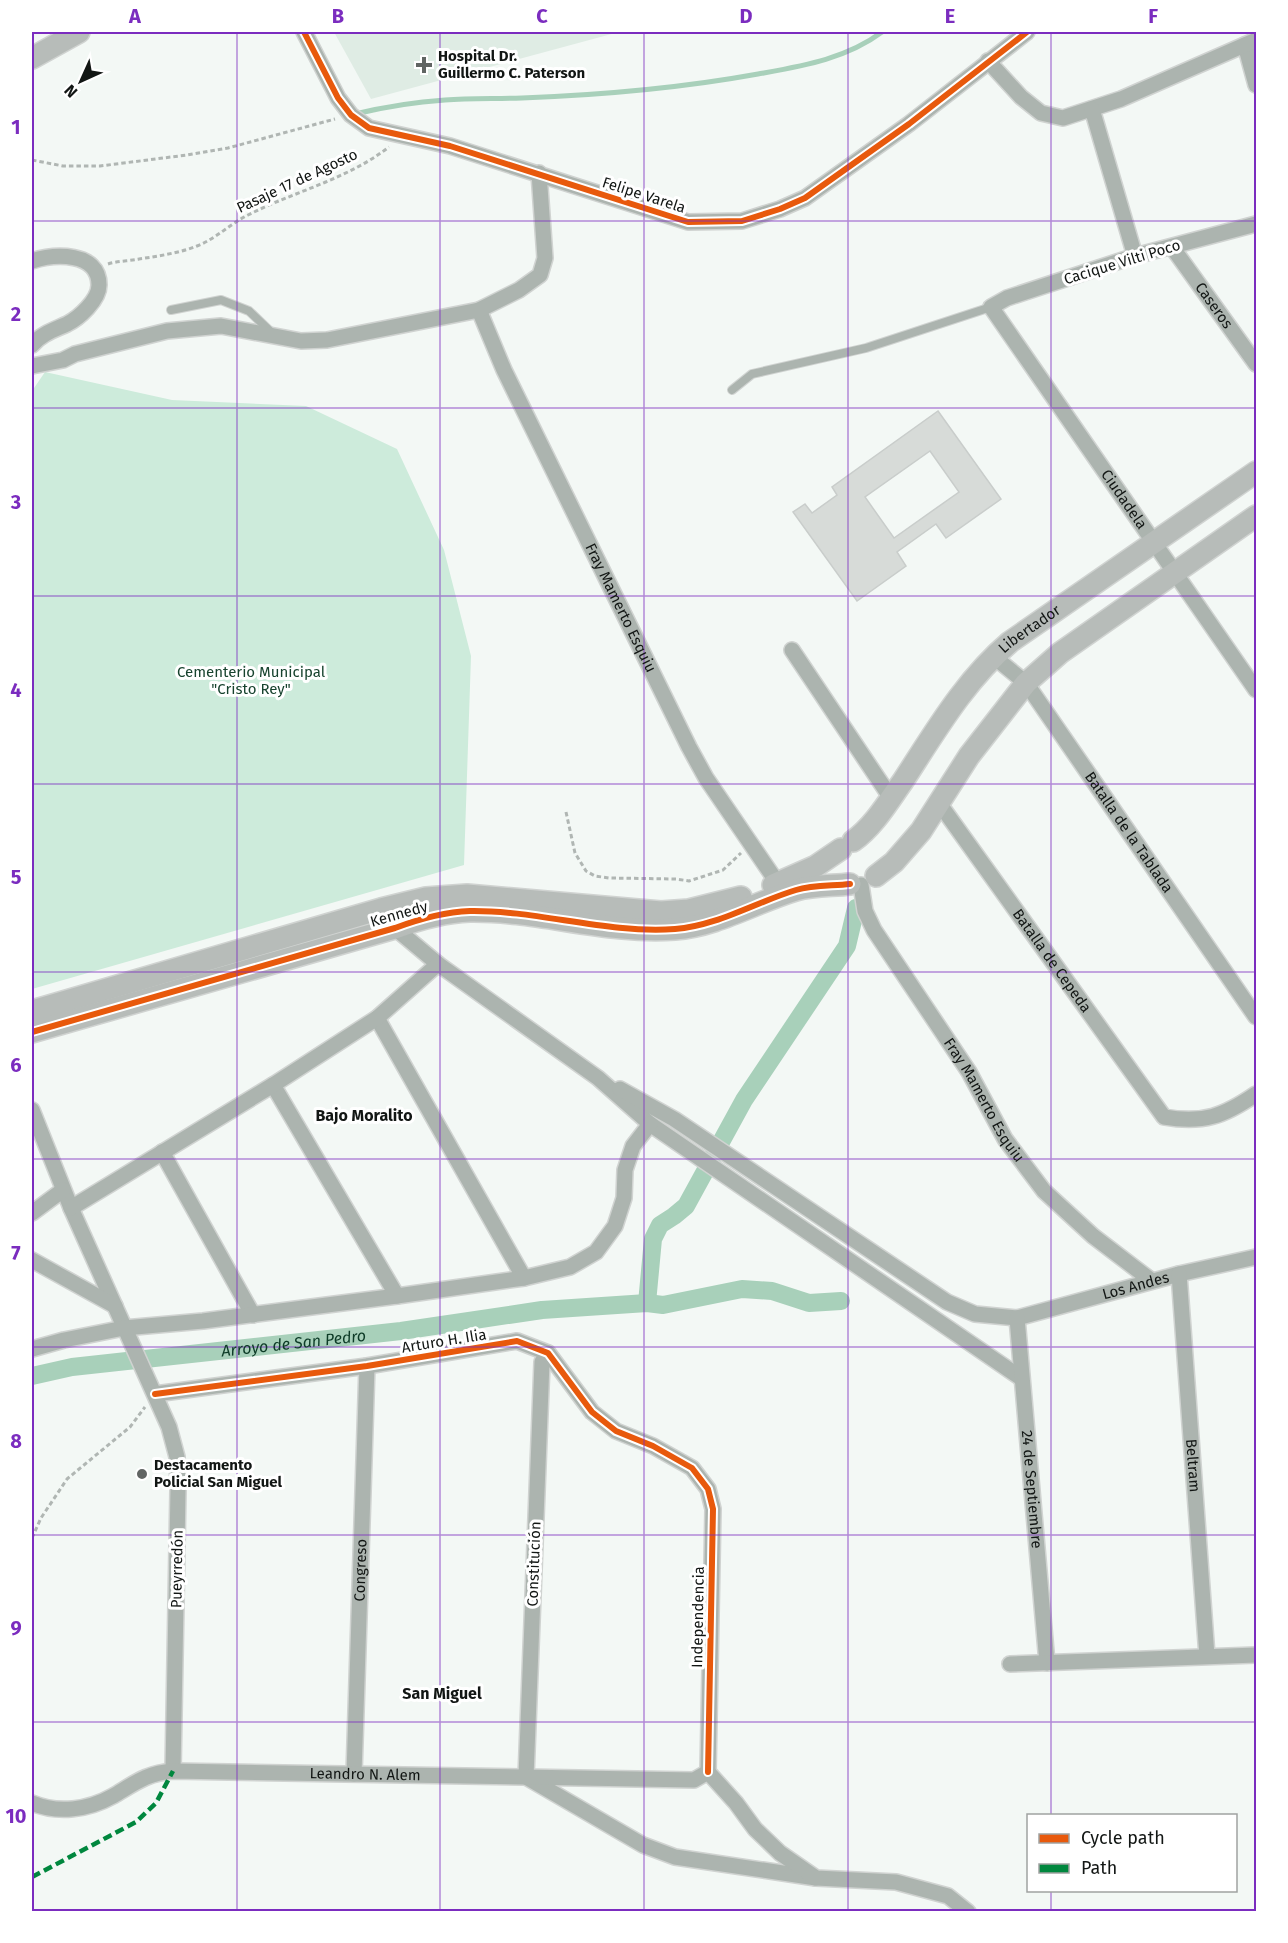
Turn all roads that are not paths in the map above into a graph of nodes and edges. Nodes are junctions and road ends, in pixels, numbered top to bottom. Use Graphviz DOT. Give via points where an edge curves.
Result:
graph roads {
  1 [pos="79,32"];
  2 [pos="304,32"];
  3 [pos="1027,32"];
  4 [pos="1251,42"];
  5 [pos="32,58"];
  6 [pos="988,61"];
  7 [pos="1257,85"];
  8 [pos="1092,109"];
  9 [pos="539,173"];
  10 [pos="1257,224"];
  11 [pos="1172,247"];
  12 [pos="1135,256"];
  13 [pos="32,261"];
  14 [pos="991,307"];
  15 [pos="171,310"];
  16 [pos="479,310"];
  17 [pos="274,334"];
  18 [pos="32,345"];
  19 [pos="1257,364"];
  20 [pos="32,366"];
  21 [pos="732,390"];
  22 [pos="1257,472"];
  23 [pos="1257,516"];
  24 [pos="1154,543"];
  25 [pos="1176,573"];
  26 [pos="792,650"];
  27 [pos="993,656"];
  28 [pos="1026,683"];
  29 [pos="1257,690"];
  30 [pos="891,798"];
  31 [pos="939,803"];
  32 [pos="861,847"];
  33 [pos="863,882"];
  34 [pos="782,888"];
  35 [pos="381,909"];
  36 [pos="395,928"];
  37 [pos="438,964"];
  38 [pos="32,1011"];
  39 [pos="1257,1017"];
  40 [pos="377,1018"];
  41 [pos="32,1032"];
  42 [pos="598,1078"];
  43 [pos="273,1085"];
  44 [pos="1257,1094"];
  45 [pos="32,1110"];
  46 [pos="650,1124"];
  47 [pos="162,1152"];
  48 [pos="63,1190"];
  49 [pos="71,1208"];
  50 [pos="32,1213"];
  51 [pos="1257,1257"];
  52 [pos="32,1260"];
  53 [pos="1179,1274"];
  54 [pos="524,1278"];
  55 [pos="1152,1281"];
  56 [pos="397,1296"];
  57 [pos="115,1306"];
  58 [pos="253,1315"];
  59 [pos="1017,1318"];
  60 [pos="124,1328"];
  61 [pos="32,1349"];
  62 [pos="548,1353"];
  63 [pos="367,1366"];
  64 [pos="1021,1378"];
  65 [pos="155,1394"];
  66 [pos="1257,1655"];
  67 [pos="1207,1656"];
  68 [pos="1047,1663"];
  69 [pos="1010,1664"];
  70 [pos="173,1771"];
  71 [pos="708,1772"];
  72 [pos="354,1773"];
  73 [pos="526,1777"];
  74 [pos="32,1803"];
  75 [pos="816,1878"];
  76 [pos="968,1911"];
  1 -- 5 [label="street"];
  2 -- 9 [label="street, Felipe Varela" via="339,99 351,115 369,128 450,146"];
  3 -- 6 [label="street, Felipe Varela"];
  4 -- 7 [label="street"];
  4 -- 8 [label="street"];
  6 -- 8 [label="street" via="1041,113 1063,117"];
  6 -- 9 [label="street, Felipe Varela" via="909,124 805,198 742,221 688,222"];
  8 -- 12 [label="street"];
  9 -- 16 [label="street" via="545,258 540,275"];
  10 -- 11 [label="street, Cacique Vilti Poco"];
  11 -- 12 [label="street, Cacique Vilti Poco"];
  11 -- 19 [label="street, Caseros"];
  12 -- 14 [label="street, Cacique Vilti Poco" via="1007,298"];
  13 -- 18 [label="street" via="58,256 84,259 95,270 99,286 93,302 69,323 46,333"];
  14 -- 21 [label="lane" via="866,348 752,374"];
  14 -- 24 [label="street, Ciudadela"];
  15 -- 17 [label="lane" via="221,300 249,311"];
  16 -- 17 [label="street" via="327,340 301,341"];
  16 -- 34 [label="street, Fray Mamerto Esquiu" via="504,370 689,747"];
  17 -- 20 [label="street" via="221,326 167,331"];
  22 -- 24 [label="street, Libertador"];
  23 -- 25 [label="street"];
  24 -- 25 [label="street, Ciudadela"];
  24 -- 27 [label="street, Libertador"];
  25 -- 28 [label="street" via="1060,653"];
  25 -- 29 [label="street, Ciudadela"];
  26 -- 30 [label="street"];
  27 -- 28 [label="street, Batalla de la Tablada"];
  27 -- 30 [label="street, Libertador" via="958,698"];
  28 -- 31 [label="street" via="969,756"];
  28 -- 39 [label="street, Batalla de la Tablada"];
  30 -- 32 [label="street, Libertador" via="861,836"];
  31 -- 33 [label="street" via="908,848"];
  31 -- 44 [label="street, Batalla de Cepeda" via="1164,1117 1185,1121 1213,1118"];
  32 -- 33 [label="street" via="880,867"];
  32 -- 33 [label="street" via="837,856 837,871 841,877"];
  32 -- 34 [label="street, Kennedy" via="816,866"];
  33 -- 34 [label="street, Kennedy"];
  33 -- 55 [label="street, Fray Mamerto Esquiu" via="865,910 874,930 969,1072 1005,1139 1044,1191"];
  34 -- 35 [label="street, Kennedy" via="670,912 467,895 426,898"];
  34 -- 36 [label="street, Kennedy" via="718,919 676,929 644,930 470,911 412,921"];
  35 -- 36 [label="street"];
  35 -- 38 [label="street, Kennedy"];
  36 -- 37 [label="street"];
  36 -- 41 [label="street, Kennedy"];
  37 -- 40 [label="street"];
  37 -- 42 [label="street"];
  40 -- 43 [label="street"];
  40 -- 54 [label="street"];
  42 -- 46 [label="street"];
  42 -- 59 [label="street" via="674,1119 947,1302 975,1314"];
  43 -- 47 [label="street"];
  43 -- 56 [label="street"];
  45 -- 48 [label="street"];
  46 -- 54 [label="street" via="633,1146 615,1226 596,1252 570,1267"];
  46 -- 64 [label="street"];
  47 -- 49 [label="street"];
  47 -- 58 [label="street"];
  48 -- 49 [label="street"];
  48 -- 50 [label="street"];
  49 -- 57 [label="street"];
  51 -- 53 [label="street, Los Andes"];
  52 -- 57 [label="street"];
  53 -- 55 [label="street, Los Andes"];
  53 -- 67 [label="street, Beltram"];
  54 -- 56 [label="street"];
  55 -- 59 [label="street, Los Andes"];
  56 -- 58 [label="street"];
  57 -- 60 [label="street"];
  58 -- 60 [label="street"];
  59 -- 64 [label="street, 24 de Septiembre"];
  60 -- 61 [label="street"];
  60 -- 65 [label="street, Pueyrredón"];
  62 -- 63 [label="street, Arturo H. Ilia" via="517,1341"];
  62 -- 71 [label="street, Independencia" via="592,1412 616,1431 692,1468 708,1489 713,1509"];
  62 -- 73 [label="street, Constitución" via="542,1362"];
  63 -- 65 [label="street, Arturo H. Ilia"];
  63 -- 72 [label="street, Congreso"];
  64 -- 68 [label="street, 24 de Septiembre"];
  65 -- 70 [label="street, Pueyrredón" via="177,1457"];
  66 -- 67 [label="street"];
  67 -- 68 [label="street"];
  68 -- 69 [label="street"];
  70 -- 72 [label="street, Leandro N. Alem"];
  70 -- 74 [label="street, Leandro N. Alem" via="156,1772 110,1797 65,1811"];
  71 -- 73 [label="street, Leandro N. Alem" via="694,1780"];
  71 -- 75 [label="street" via="771,1845"];
  72 -- 73 [label="street, Leandro N. Alem"];
  73 -- 75 [label="street" via="643,1845 675,1857"];
  75 -- 76 [label="street" via="896,1882 948,1896"];
}
